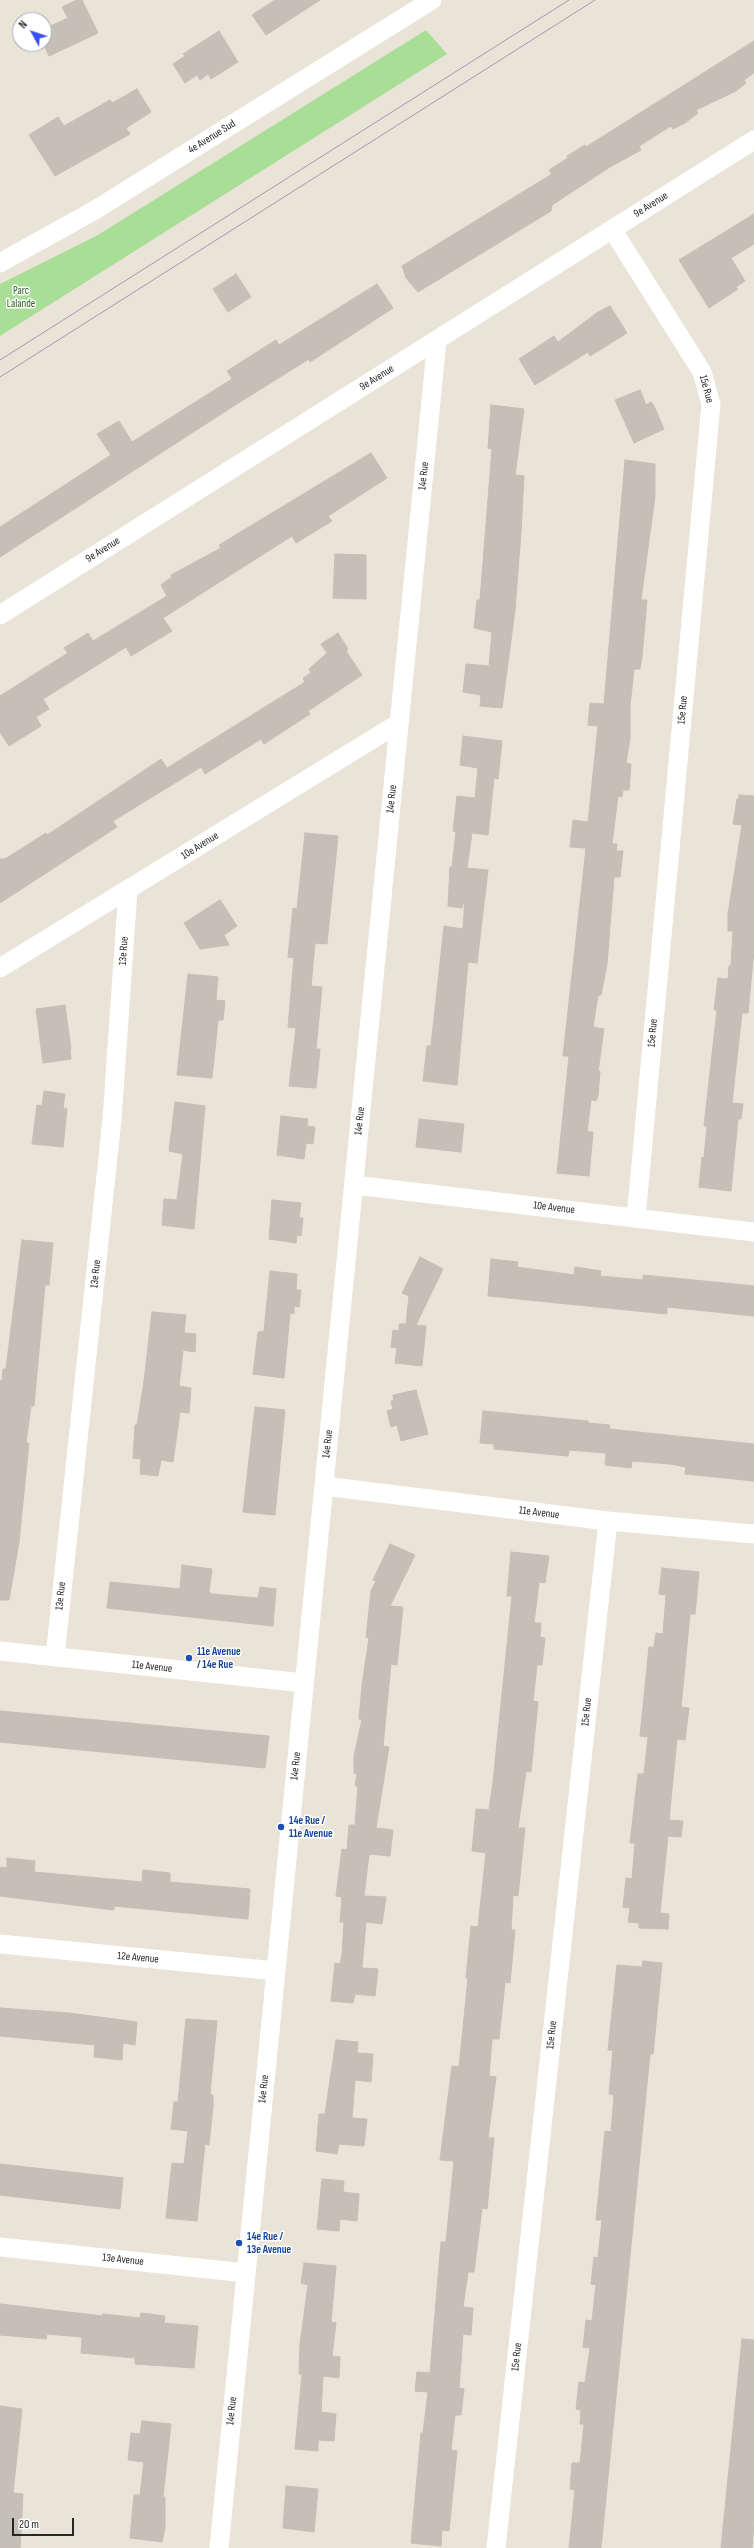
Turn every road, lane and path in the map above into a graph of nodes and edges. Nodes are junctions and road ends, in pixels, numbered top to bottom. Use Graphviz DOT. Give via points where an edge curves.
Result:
graph roads {
  1 [pos="427,4"];
  2 [pos="754,140"];
  3 [pos="612,229"];
  4 [pos="0,262"];
  5 [pos="437,340"];
  6 [pos="0,615"];
  7 [pos="399,723"];
  8 [pos="128,890"];
  9 [pos="0,968"];
  10 [pos="354,1185"];
  11 [pos="636,1218"];
  12 [pos="754,1232"];
  13 [pos="324,1486"];
  14 [pos="608,1521"];
  15 [pos="754,1534"];
  16 [pos="0,1651"];
  17 [pos="55,1656"];
  18 [pos="304,1683"];
  19 [pos="0,1944"];
  20 [pos="276,1971"];
  21 [pos="0,2247"];
  22 [pos="246,2273"];
  23 [pos="219,2548"];
  24 [pos="496,2548"];
  1 -- 4 [label="street, 4e Avenue Sud" via="95,210"];
  2 -- 3 [label="street, 9e Avenue"];
  3 -- 5 [label="street, 9e Avenue"];
  3 -- 11 [label="street, 15e Rue" via="702,372 711,404"];
  5 -- 6 [label="street, 9e Avenue"];
  5 -- 7 [label="street, 14e Rue"];
  7 -- 8 [label="street, 10e Avenue"];
  7 -- 10 [label="street, 14e Rue"];
  8 -- 9 [label="street, 10e Avenue"];
  8 -- 17 [label="street, 13e Rue" via="112,1118"];
  10 -- 11 [label="street, 10e Avenue"];
  10 -- 13 [label="street, 14e Rue"];
  11 -- 12 [label="street, 10e Avenue"];
  13 -- 14 [label="street, 11e Avenue"];
  13 -- 18 [label="street, 14e Rue"];
  14 -- 15 [label="street, 11e Avenue"];
  14 -- 24 [label="street, 15e Rue"];
  16 -- 17 [label="street, 11e Avenue"];
  17 -- 18 [label="street, 11e Avenue"];
  18 -- 20 [label="street, 14e Rue"];
  19 -- 20 [label="street, 12e Avenue"];
  20 -- 22 [label="street, 14e Rue"];
  21 -- 22 [label="street, 13e Avenue"];
  22 -- 23 [label="street, 14e Rue"];
}
